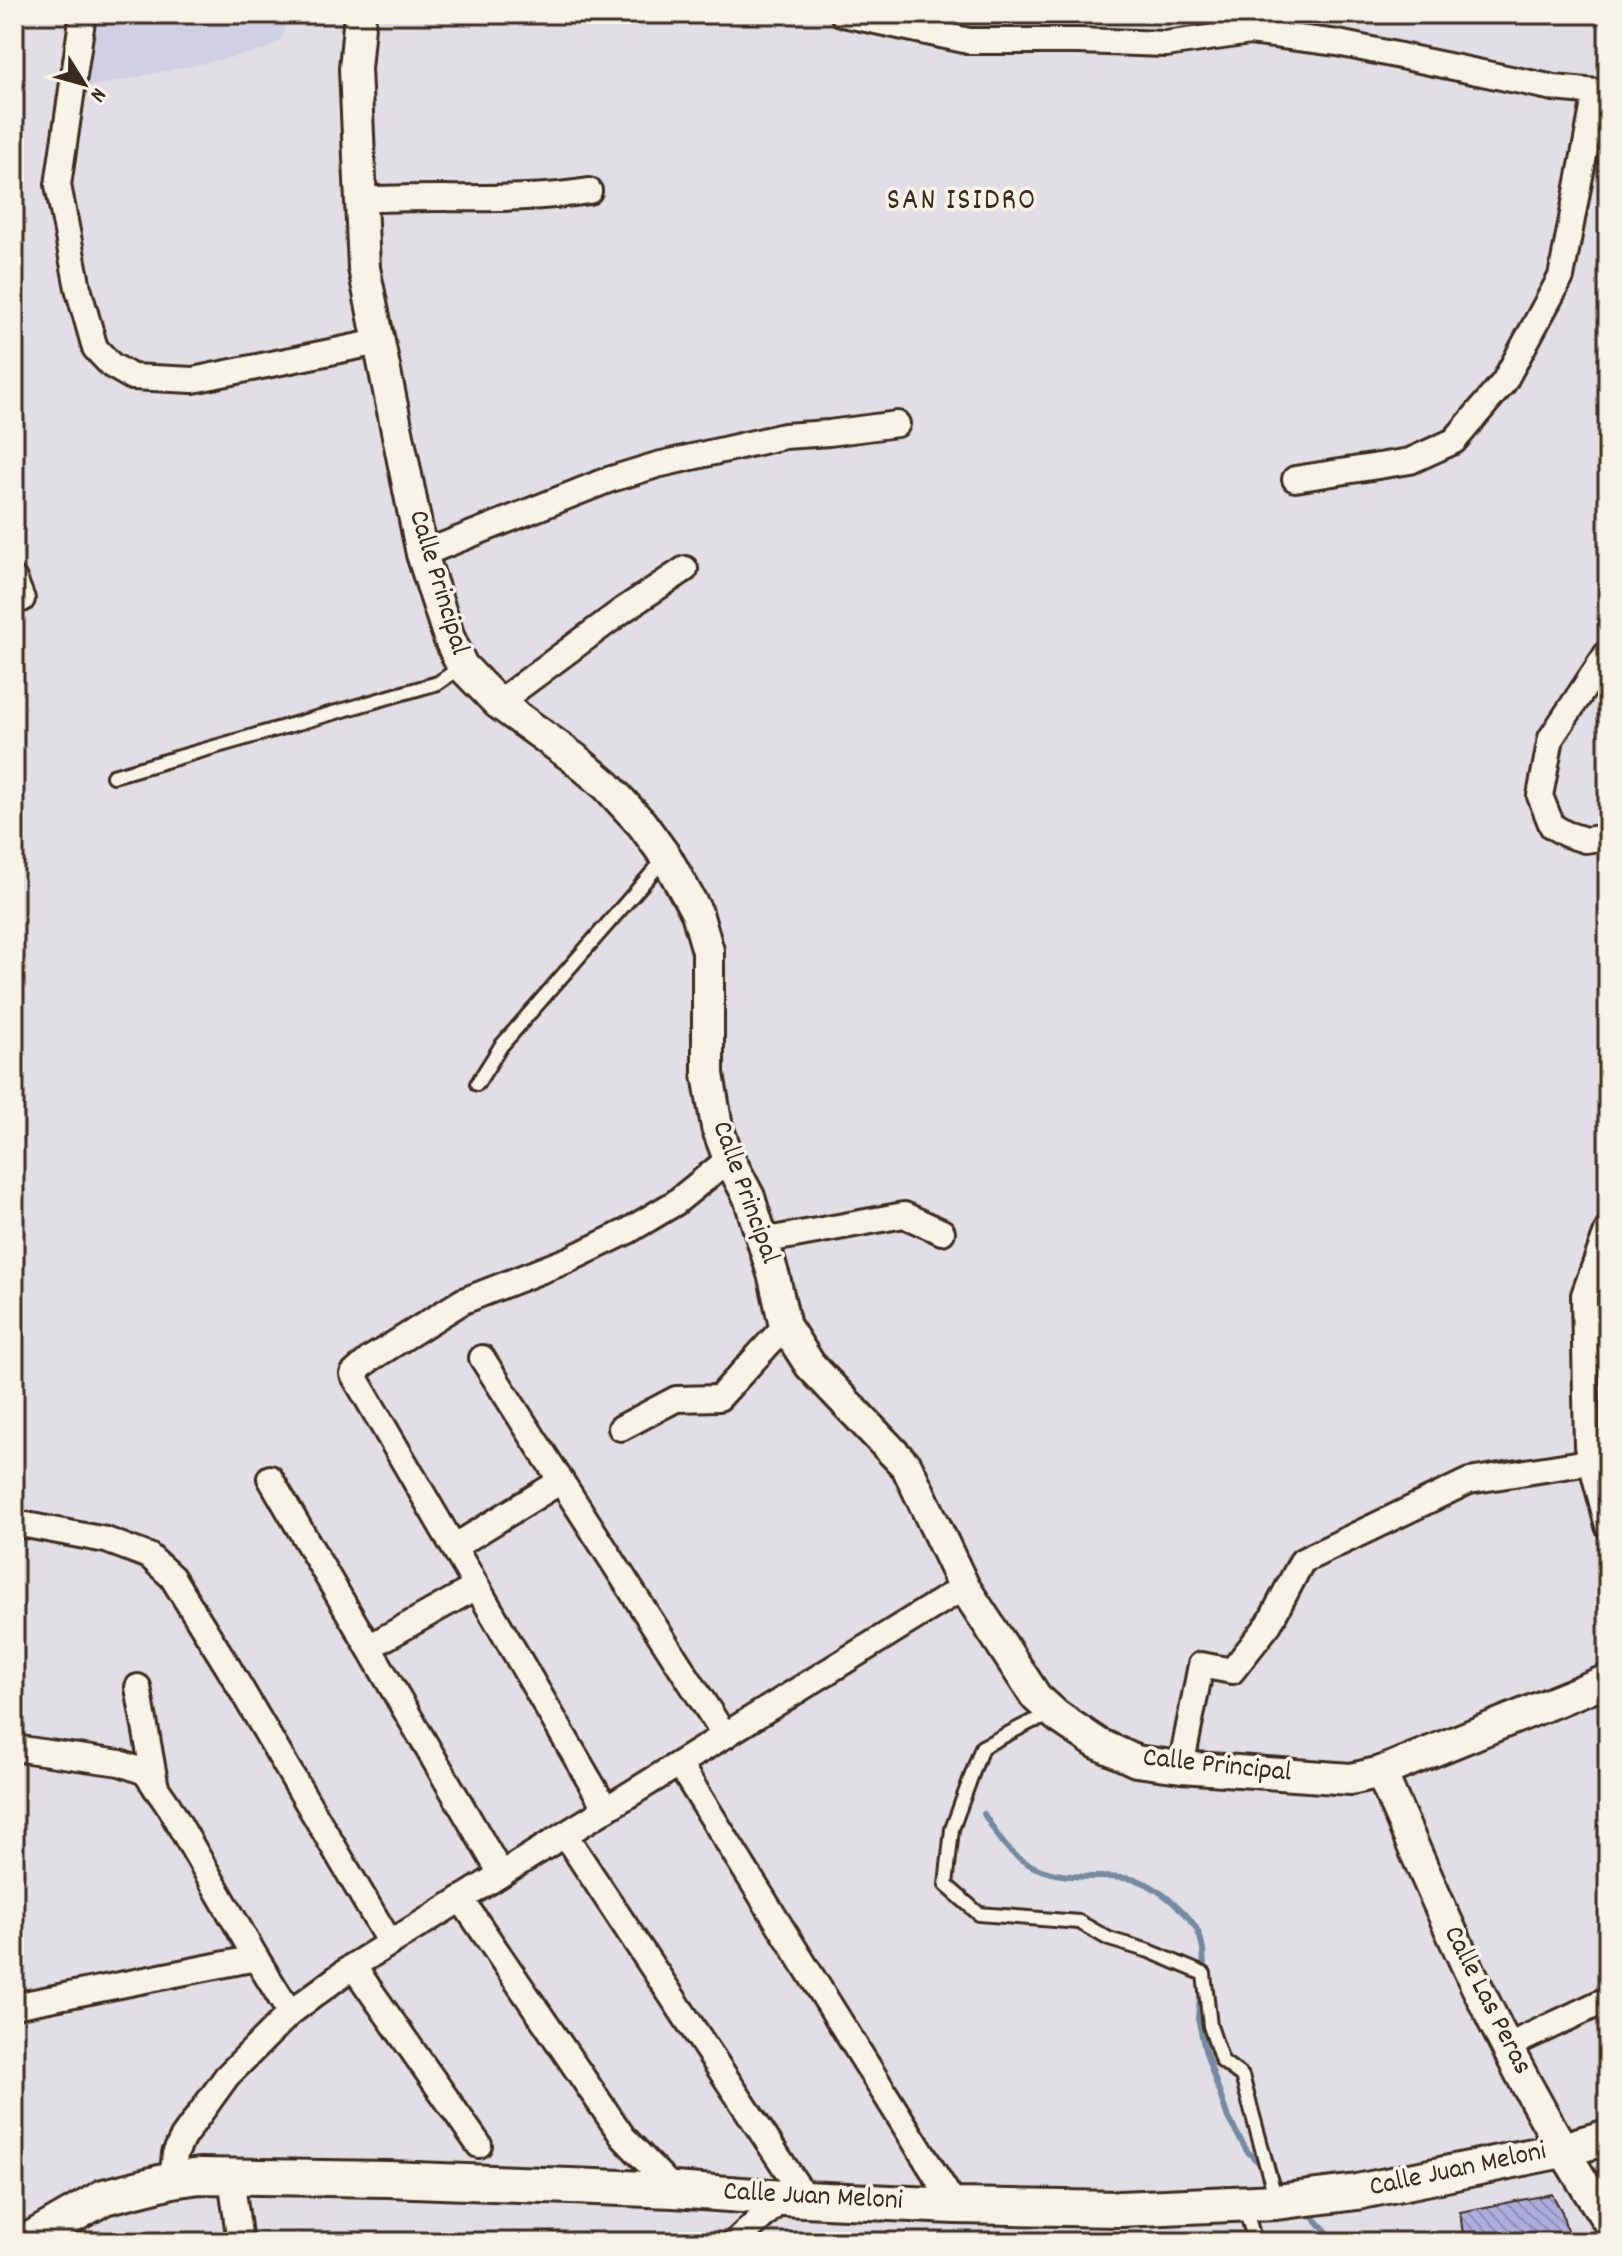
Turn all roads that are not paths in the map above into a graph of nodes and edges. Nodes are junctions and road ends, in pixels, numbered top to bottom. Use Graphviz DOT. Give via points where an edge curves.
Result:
graph roads {
  1 [pos="83,14"];
  2 [pos="360,14"];
  3 [pos="843,14"];
  4 [pos="1602,92"];
  5 [pos="589,191"];
  6 [pos="361,200"];
  7 [pos="379,342"];
  8 [pos="897,424"];
  9 [pos="1295,479"];
  10 [pos="422,554"];
  11 [pos="685,569"];
  12 [pos="1608,652"];
  13 [pos="462,666"];
  14 [pos="498,703"];
  15 [pos="113,776"];
  16 [pos="1608,837"];
  17 [pos="666,857"];
  18 [pos="477,1084"];
  19 [pos="729,1159"];
  20 [pos="1608,1229"];
  21 [pos="942,1232"];
  22 [pos="762,1241"];
  23 [pos="785,1326"];
  24 [pos="482,1358"];
  25 [pos="621,1428"];
  26 [pos="1600,1460"];
  27 [pos="270,1478"];
  28 [pos="561,1481"];
  29 [pos="14,1526"];
  30 [pos="1608,1526"];
  31 [pos="454,1547"];
  32 [pos="476,1587"];
  33 [pos="964,1587"];
  34 [pos="369,1647"];
  35 [pos="1608,1680"];
  36 [pos="138,1687"];
  37 [pos="1057,1716"];
  38 [pos="725,1736"];
  39 [pos="14,1748"];
  40 [pos="679,1764"];
  41 [pos="1181,1767"];
  42 [pos="1381,1772"];
  43 [pos="156,1788"];
  44 [pos="606,1809"];
  45 [pos="565,1835"];
  46 [pos="501,1874"];
  47 [pos="461,1899"];
  48 [pos="390,1943"];
  49 [pos="256,1958"];
  50 [pos="353,1966"];
  51 [pos="1608,1999"];
  52 [pos="14,2006"];
  53 [pos="290,2013"];
  54 [pos="1508,2046"];
  55 [pos="1608,2137"];
  56 [pos="479,2145"];
  57 [pos="1562,2150"];
  58 [pos="231,2177"];
  59 [pos="172,2180"];
  60 [pos="1597,2185"];
  61 [pos="674,2190"];
  62 [pos="1268,2198"];
  63 [pos="794,2199"];
  64 [pos="955,2206"];
  65 [pos="1608,2221"];
  66 [pos="26,2242"];
  67 [pos="240,2242"];
  68 [pos="735,2242"];
  69 [pos="1255,2242"];
  1 -- 7 [label="street" via="58,185 95,348 132,377 193,380"];
  2 -- 6 [label="street, Calle Principal" via="355,69"];
  3 -- 4 [label="street" via="969,41 1166,44 1250,32 1338,43 1554,88"];
  4 -- 9 [label="street" via="1561,277 1504,382 1454,441 1410,461"];
  5 -- 6 [label="street" via="512,199"];
  6 -- 7 [label="street, Calle Principal" via="364,268"];
  7 -- 10 [label="street, Calle Principal"];
  8 -- 10 [label="street" via="784,436 657,465"];
  10 -- 13 [label="street, Calle Principal"];
  11 -- 14 [label="street"];
  12 -- 16 [label="street" via="1551,738 1540,796 1552,826 1585,840"];
  13 -- 14 [label="street, Calle Principal"];
  13 -- 15 [label="lane" via="438,683"];
  14 -- 17 [label="street, Calle Principal" via="607,786"];
  17 -- 18 [label="lane" via="501,1046"];
  17 -- 19 [label="street, Calle Principal" via="697,913 708,951 708,1074"];
  19 -- 22 [label="street, Calle Principal" via="749,1197"];
  19 -- 31 [label="street" via="675,1203 628,1231 463,1301 353,1374"];
  20 -- 26 [label="street" via="1584,1295 1587,1446"];
  21 -- 22 [label="street" via="904,1215"];
  22 -- 23 [label="street, Calle Principal"];
  23 -- 25 [label="street" via="719,1398 676,1399"];
  23 -- 33 [label="street, Calle Principal" via="810,1365 907,1467"];
  24 -- 28 [label="street"];
  26 -- 30 [label="street"];
  26 -- 41 [label="street" via="1469,1481 1302,1561 1269,1624 1232,1671 1201,1665"];
  27 -- 34 [label="street"];
  28 -- 31 [label="street"];
  28 -- 38 [label="street"];
  29 -- 48 [label="street" via="106,1540 149,1556 172,1577"];
  31 -- 32 [label="street"];
  32 -- 34 [label="street"];
  32 -- 44 [label="street"];
  33 -- 37 [label="street, Calle Principal" via="1036,1697"];
  33 -- 38 [label="street"];
  34 -- 46 [label="street"];
  35 -- 42 [label="street, Calle Principal"];
  36 -- 43 [label="street"];
  37 -- 41 [label="street, Calle Principal" via="1136,1761"];
  37 -- 62 [label="lane" via="1033,1721 982,1747 952,1829 946,1885 979,1914 1079,1922 1109,1939 1202,1973 1222,2061 1242,2076 1264,2158"];
  38 -- 40 [label="street"];
  39 -- 43 [label="street" via="120,1763 145,1772"];
  40 -- 44 [label="street"];
  40 -- 64 [label="street"];
  41 -- 42 [label="street, Calle Principal" via="1351,1779"];
  42 -- 54 [label="street, Calle Las Peras" via="1440,1911"];
  43 -- 49 [label="street"];
  44 -- 45 [label="street"];
  45 -- 46 [label="street"];
  45 -- 63 [label="street"];
  46 -- 47 [label="street"];
  47 -- 48 [label="street"];
  47 -- 61 [label="street" via="623,2137"];
  48 -- 50 [label="street"];
  49 -- 52 [label="street"];
  49 -- 53 [label="street"];
  50 -- 53 [label="street"];
  50 -- 56 [label="street"];
  51 -- 54 [label="street"];
  53 -- 59 [label="street" via="227,2076 183,2137"];
  54 -- 57 [label="street, Calle Las Peras"];
  55 -- 57 [label="main road, Calle Juan Meloni"];
  57 -- 60 [label="street, Calle Las Peras"];
  57 -- 62 [label="main road, Calle Juan Meloni" via="1345,2194"];
  58 -- 59 [label="main road, Calle Juan Meloni"];
  58 -- 61 [label="main road, Calle Juan Meloni"];
  58 -- 67 [label="street"];
  59 -- 66 [label="main road, Calle Juan Meloni" via="104,2197"];
  60 -- 65 [label="street, Calle Las Peras"];
  61 -- 63 [label="main road, Calle Juan Meloni"];
  62 -- 64 [label="main road, Calle Juan Meloni" via="1120,2209"];
  62 -- 69 [label="lane"];
  63 -- 64 [label="main road, Calle Juan Meloni"];
  63 -- 68 [label="street"];
}
